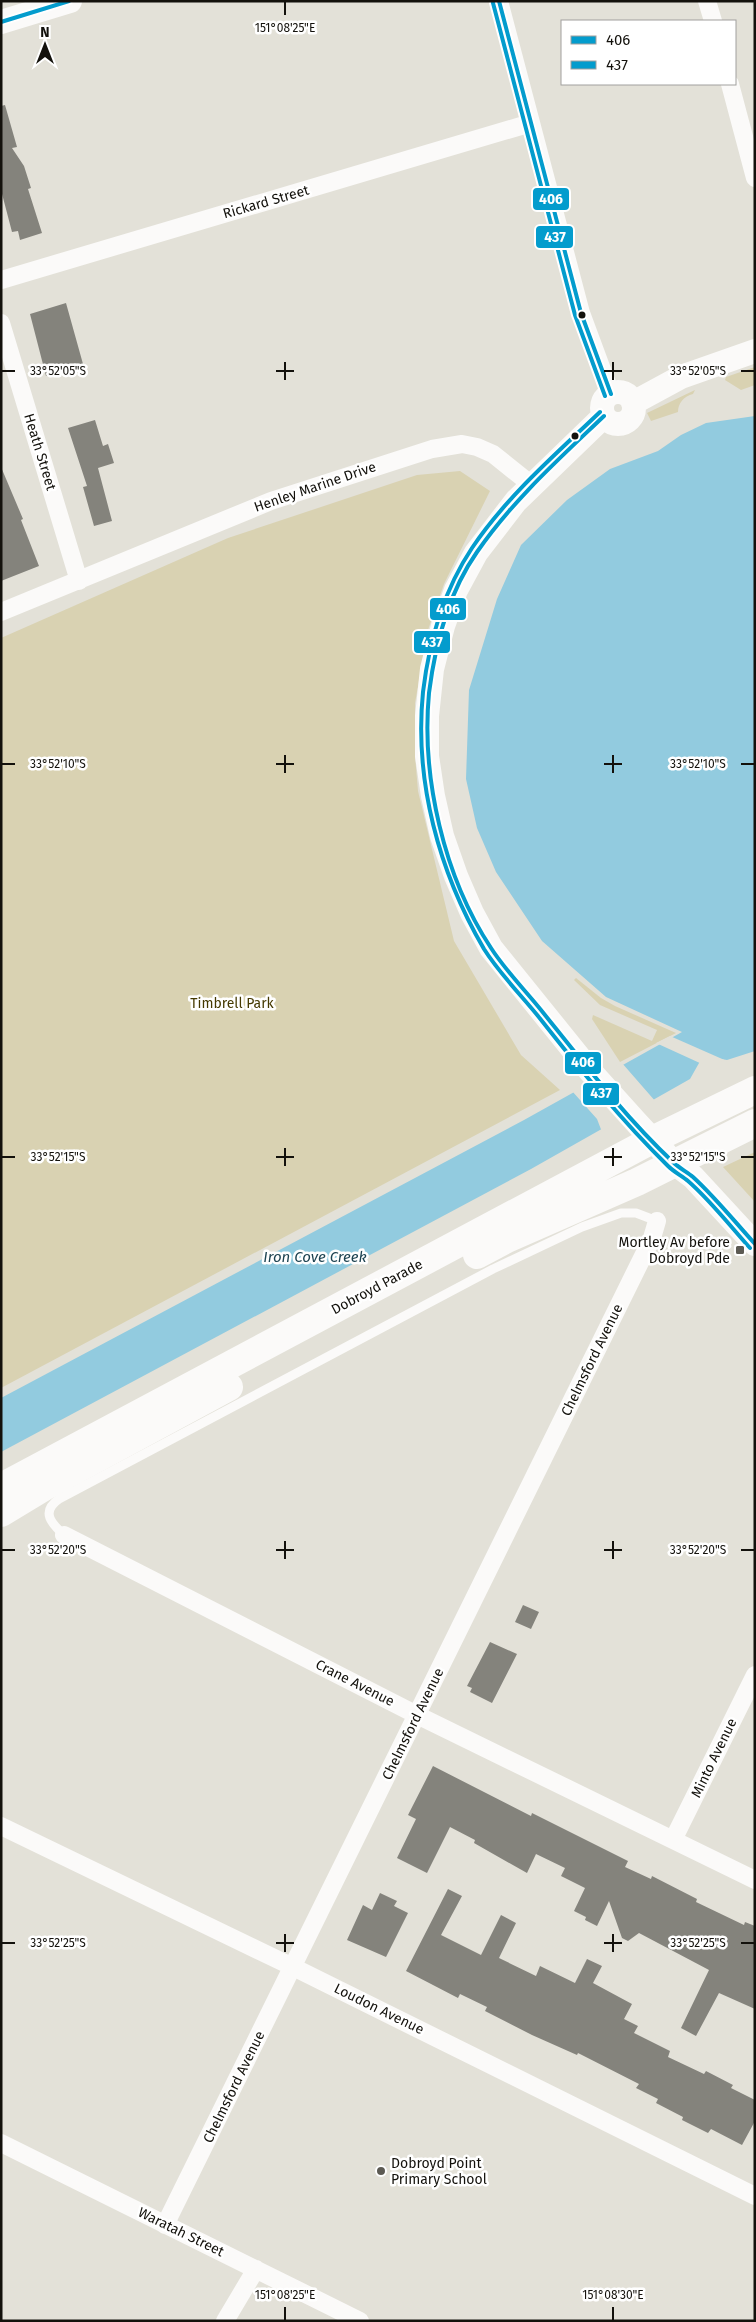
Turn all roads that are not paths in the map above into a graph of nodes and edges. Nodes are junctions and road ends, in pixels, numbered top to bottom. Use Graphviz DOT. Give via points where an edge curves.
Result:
graph roads {
  1 [pos="70,1"];
  2 [pos="499,1"];
  3 [pos="708,1"];
  4 [pos="713,20"];
  5 [pos="1,22"];
  6 [pos="730,85"];
  7 [pos="531,123"];
  8 [pos="755,178"];
  9 [pos="1,280"];
  10 [pos="1,323"];
  11 [pos="755,351"];
  12 [pos="607,405"];
  13 [pos="533,486"];
  14 [pos="79,581"];
  15 [pos="1,612"];
  16 [pos="755,1090"];
  17 [pos="755,1123"];
  18 [pos="644,1131"];
  19 [pos="674,1164"];
  20 [pos="657,1221"];
  21 [pos="755,1244"];
  22 [pos="1,1487"];
  23 [pos="1,1513"];
  24 [pos="64,1535"];
  25 [pos="755,1675"];
  26 [pos="417,1715"];
  27 [pos="1,1826"];
  28 [pos="673,1840"];
  29 [pos="755,1880"];
  30 [pos="294,1967"];
  31 [pos="1,2143"];
  32 [pos="755,2196"];
  33 [pos="165,2225"];
  34 [pos="256,2269"];
  35 [pos="225,2321"];
  36 [pos="360,2321"];
  1 -- 5 [label="main road"];
  2 -- 7 [label="street"];
  3 -- 4 [label="street"];
  6 -- 8 [label="street"];
  7 -- 9 [label="street, Rickard Street"];
  7 -- 12 [label="street"];
  10 -- 14 [label="street, Heath Street"];
  11 -- 12 [label="main road" via="681,377 633,403 633,412 625,423 611,423"];
  12 -- 13 [label="main road"];
  13 -- 14 [label="street, Henley Marine Drive" via="493,454 477,447 462,444 432,449 271,500"];
  13 -- 18 [label="main road" via="516,501 476,553 456,590 432,669 427,756 442,836 456,876 491,948 591,1072"];
  14 -- 15 [label="street, Henley Marine Drive"];
  16 -- 18 [label="highway, Dobroyd Parade"];
  17 -- 19 [label="highway, Dobroyd Parade"];
  18 -- 19 [label="main road"];
  18 -- 22 [label="highway, Dobroyd Parade"];
  19 -- 21 [label="main road" via="693,1177"];
  19 -- 23 [label="highway, Dobroyd Parade" via="507,1239"];
  20 -- 24 [label="lane" via="636,1213 621,1213 582,1227 493,1269 52,1503 50,1518"];
  20 -- 26 [label="street, Chelmsford Avenue" via="652,1238"];
  24 -- 26 [label="street, Crane Avenue"];
  25 -- 28 [label="street, Minto Avenue"];
  26 -- 28 [label="street, Crane Avenue"];
  26 -- 30 [label="street, Chelmsford Avenue"];
  27 -- 30 [label="street, Loudon Avenue"];
  28 -- 29 [label="street, Crane Avenue"];
  30 -- 32 [label="street, Loudon Avenue"];
  30 -- 33 [label="street, Chelmsford Avenue"];
  31 -- 33 [label="street, Waratah Street"];
  33 -- 34 [label="street, Waratah Street"];
  34 -- 35 [label="street"];
  34 -- 36 [label="street, Waratah Street"];
}
